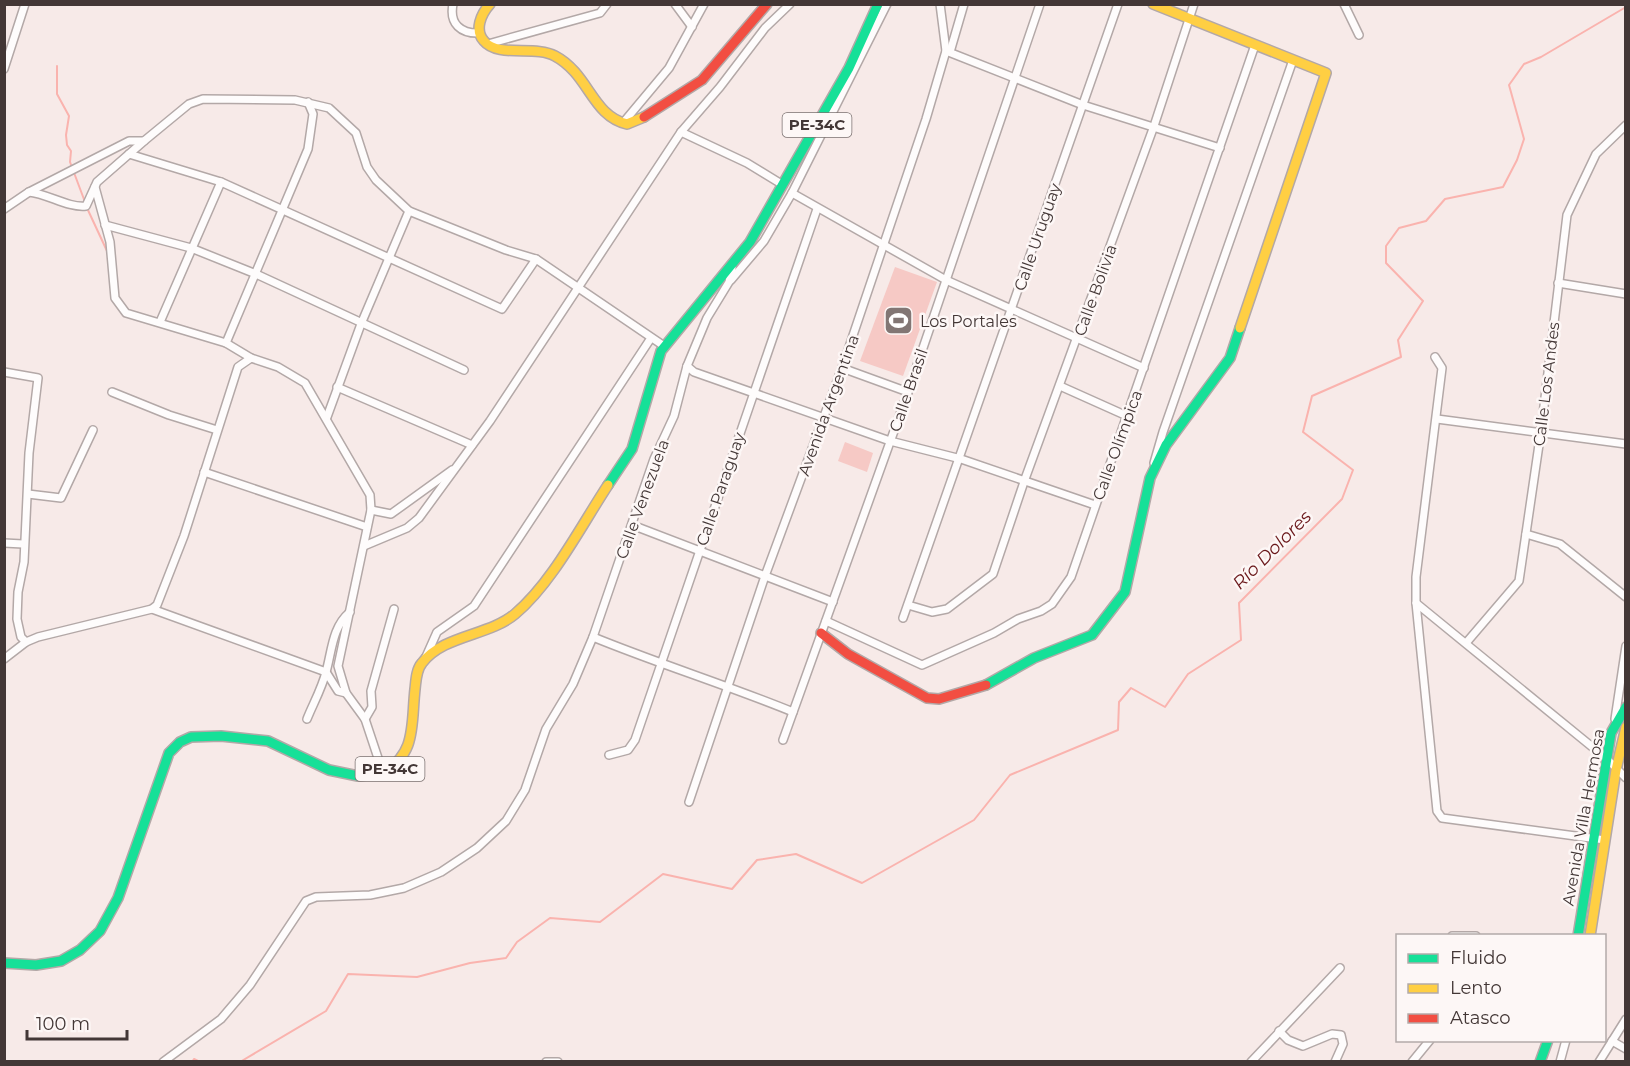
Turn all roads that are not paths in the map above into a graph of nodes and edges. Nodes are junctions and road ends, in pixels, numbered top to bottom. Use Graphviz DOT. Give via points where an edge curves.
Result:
graph roads {
  1 [pos="25,4"];
  2 [pos="453,4"];
  3 [pos="490,4"];
  4 [pos="607,4"];
  5 [pos="675,4"];
  6 [pos="704,4"];
  7 [pos="767,4"];
  8 [pos="790,4"];
  9 [pos="878,4"];
  10 [pos="887,4"];
  11 [pos="940,4"];
  12 [pos="964,4"];
  13 [pos="1033,4"];
  14 [pos="1040,4"];
  15 [pos="1118,4"];
  16 [pos="1153,4"];
  17 [pos="1194,4"];
  18 [pos="1344,4"];
  19 [pos="1191,17"];
  20 [pos="1034,23"];
  21 [pos="692,27"];
  22 [pos="480,33"];
  23 [pos="1359,35"];
  24 [pos="488,44"];
  25 [pos="1255,45"];
  26 [pos="8,52"];
  27 [pos="948,52"];
  28 [pos="1293,60"];
  29 [pos="4,69"];
  30 [pos="1015,78"];
  31 [pos="308,102"];
  32 [pos="1083,105"];
  33 [pos="623,123"];
  34 [pos="1626,125"];
  35 [pos="1154,126"];
  36 [pos="681,132"];
  37 [pos="144,141"];
  38 [pos="1220,148"];
  39 [pos="129,154"];
  40 [pos="221,182"];
  41 [pos="783,185"];
  42 [pos="95,187"];
  43 [pos="29,192"];
  44 [pos="792,193"];
  45 [pos="4,209"];
  46 [pos="817,209"];
  47 [pos="282,211"];
  48 [pos="409,211"];
  49 [pos="105,225"];
  50 [pos="884,245"];
  51 [pos="191,248"];
  52 [pos="389,258"];
  53 [pos="536,260"];
  54 [pos="732,268"];
  55 [pos="256,274"];
  56 [pos="946,280"];
  57 [pos="729,282"];
  58 [pos="1558,283"];
  59 [pos="578,286"];
  60 [pos="1626,294"];
  61 [pos="1012,309"];
  62 [pos="160,322"];
  63 [pos="361,324"];
  64 [pos="651,338"];
  65 [pos="1078,338"];
  66 [pos="226,343"];
  67 [pos="664,346"];
  68 [pos="1435,357"];
  69 [pos="251,358"];
  70 [pos="687,366"];
  71 [pos="842,368"];
  72 [pos="1144,368"];
  73 [pos="464,370"];
  74 [pos="4,372"];
  75 [pos="1060,386"];
  76 [pos="337,387"];
  77 [pos="112,392"];
  78 [pos="908,392"];
  79 [pos="753,394"];
  80 [pos="1127,416"];
  81 [pos="327,417"];
  82 [pos="824,418"];
  83 [pos="1437,419"];
  84 [pos="93,430"];
  85 [pos="217,430"];
  86 [pos="1541,431"];
  87 [pos="890,441"];
  88 [pos="1626,444"];
  89 [pos="471,445"];
  90 [pos="961,459"];
  91 [pos="459,464"];
  92 [pos="204,472"];
  93 [pos="1150,478"];
  94 [pos="1025,479"];
  95 [pos="28,494"];
  96 [pos="1095,505"];
  97 [pos="371,510"];
  98 [pos="632,525"];
  99 [pos="368,527"];
  100 [pos="1526,534"];
  101 [pos="4,543"];
  102 [pos="23,544"];
  103 [pos="364,546"];
  104 [pos="700,549"];
  105 [pos="765,576"];
  106 [pos="1626,597"];
  107 [pos="833,602"];
  108 [pos="1416,603"];
  109 [pos="908,605"];
  110 [pos="152,609"];
  111 [pos="394,609"];
  112 [pos="351,612"];
  113 [pos="903,618"];
  114 [pos="826,621"];
  115 [pos="821,633"];
  116 [pos="593,637"];
  117 [pos="26,642"];
  118 [pos="1466,643"];
  119 [pos="1626,646"];
  120 [pos="4,659"];
  121 [pos="425,659"];
  122 [pos="659,664"];
  123 [pos="326,672"];
  124 [pos="728,685"];
  125 [pos="346,693"];
  126 [pos="1626,707"];
  127 [pos="793,712"];
  128 [pos="307,719"];
  129 [pos="365,719"];
  130 [pos="1615,722"];
  131 [pos="1626,728"];
  132 [pos="783,740"];
  133 [pos="609,755"];
  134 [pos="1607,759"];
  135 [pos="1616,770"];
  136 [pos="382,773"];
  137 [pos="1626,778"];
  138 [pos="689,802"];
  139 [pos="1594,839"];
  140 [pos="1605,840"];
  141 [pos="1578,934"];
  142 [pos="1590,934"];
  143 [pos="4,963"];
  144 [pos="1340,968"];
  145 [pos="1626,1019"];
  146 [pos="1279,1031"];
  147 [pos="1612,1041"];
  148 [pos="1429,1042"];
  149 [pos="1548,1042"];
  150 [pos="1566,1042"];
  151 [pos="1626,1049"];
  152 [pos="163,1062"];
  153 [pos="546,1062"];
  154 [pos="558,1062"];
  155 [pos="1251,1062"];
  156 [pos="1335,1062"];
  157 [pos="1412,1062"];
  158 [pos="1540,1062"];
  159 [pos="1560,1062"];
  160 [pos="1599,1062"];
  1 -- 26 [label="street"];
  2 -- 22 [label="street" via="451,14 460,30"];
  3 -- 22 [label="main road" via="481,17"];
  4 -- 24 [label="street" via="600,13"];
  5 -- 21 [label="street"];
  6 -- 21 [label="street"];
  7 -- 33 [label="main road" via="702,80 643,118"];
  8 -- 36 [label="street" via="765,28"];
  9 -- 41 [label="main road, PE-34C" via="849,68"];
  10 -- 44 [label="street"];
  11 -- 27 [label="street, Avenida Argentina"];
  12 -- 27 [label="street"];
  13 -- 20 [label="street"];
  14 -- 20 [label="street, Calle Brasil"];
  15 -- 32 [label="street, Calle Uruguay"];
  16 -- 19 [label="main road"];
  17 -- 19 [label="street, Calle Bolivia"];
  18 -- 23 [label="street"];
  19 -- 25 [label="main road"];
  19 -- 35 [label="street, Calle Bolivia"];
  20 -- 30 [label="street, Calle Brasil"];
  21 -- 33 [label="street" via="669,68"];
  22 -- 24 [label="main road"];
  24 -- 33 [label="main road" via="501,50 537,49 553,55 580,75 608,117"];
  25 -- 28 [label="main road"];
  25 -- 38 [label="street, Calle Olímpica"];
  26 -- 29 [label="street"];
  27 -- 30 [label="street"];
  27 -- 50 [label="street, Avenida Argentina"];
  28 -- 93 [label="street" via="1162,432"];
  28 -- 93 [label="main road" via="1326,73 1230,358 1166,445"];
  30 -- 32 [label="street"];
  30 -- 56 [label="street, Calle Brasil"];
  31 -- 37 [label="street" via="203,99 189,104"];
  31 -- 47 [label="street" via="313,114 308,149"];
  31 -- 48 [label="street" via="329,108 356,133 367,167 389,195"];
  32 -- 35 [label="street"];
  32 -- 61 [label="street, Calle Uruguay"];
  34 -- 58 [label="street, Calle Los Andes" via="1596,154 1567,215"];
  35 -- 38 [label="street"];
  35 -- 65 [label="street, Calle Bolivia"];
  36 -- 41 [label="street"];
  36 -- 59 [label="street"];
  37 -- 39 [label="street"];
  37 -- 43 [label="street" via="129,141"];
  38 -- 72 [label="street, Calle Olímpica"];
  39 -- 40 [label="street"];
  39 -- 42 [label="street"];
  40 -- 47 [label="street"];
  40 -- 51 [label="street"];
  41 -- 54 [label="main road, PE-34C"];
  42 -- 43 [label="street" via="86,206 79,207"];
  42 -- 49 [label="street"];
  43 -- 45 [label="street"];
  44 -- 46 [label="street"];
  44 -- 57 [label="street" via="764,241"];
  46 -- 50 [label="street"];
  46 -- 79 [label="street, Calle Paraguay"];
  47 -- 52 [label="street"];
  47 -- 55 [label="street"];
  48 -- 52 [label="street"];
  48 -- 53 [label="street"];
  49 -- 51 [label="street"];
  49 -- 62 [label="street" via="115,298 126,313"];
  50 -- 56 [label="street"];
  50 -- 71 [label="street, Avenida Argentina"];
  51 -- 55 [label="street"];
  51 -- 62 [label="street"];
  52 -- 53 [label="street" via="502,309"];
  52 -- 63 [label="street"];
  53 -- 59 [label="street"];
  54 -- 57 [label="street, Calle Venezuela"];
  54 -- 67 [label="main road, PE-34C"];
  55 -- 63 [label="street"];
  55 -- 66 [label="street"];
  56 -- 61 [label="street"];
  56 -- 78 [label="street, Calle Brasil"];
  57 -- 70 [label="street, Calle Venezuela" via="707,318"];
  58 -- 60 [label="street"];
  58 -- 86 [label="street, Calle Los Andes"];
  59 -- 64 [label="street"];
  59 -- 89 [label="street"];
  61 -- 65 [label="street"];
  61 -- 90 [label="street, Calle Uruguay"];
  62 -- 66 [label="street"];
  63 -- 73 [label="street"];
  63 -- 76 [label="street"];
  64 -- 67 [label="street"];
  64 -- 121 [label="street" via="474,606 437,632"];
  65 -- 72 [label="street"];
  65 -- 75 [label="street, Calle Bolivia"];
  66 -- 69 [label="street"];
  67 -- 121 [label="main road, PE-34C" via="628,455 532,597 507,619"];
  68 -- 83 [label="street" via="1442,368"];
  69 -- 81 [label="street" via="298,377"];
  69 -- 85 [label="street" via="238,367"];
  70 -- 79 [label="street"];
  70 -- 98 [label="street, Calle Venezuela" via="674,417 654,459"];
  71 -- 78 [label="street"];
  71 -- 82 [label="street, Avenida Argentina"];
  72 -- 80 [label="street, Calle Olímpica"];
  74 -- 95 [label="street" via="38,378"];
  75 -- 80 [label="street"];
  75 -- 94 [label="street, Calle Bolivia"];
  76 -- 81 [label="street"];
  76 -- 89 [label="street"];
  77 -- 85 [label="street"];
  78 -- 87 [label="street, Calle Brasil"];
  79 -- 82 [label="street"];
  79 -- 104 [label="street, Calle Paraguay"];
  80 -- 96 [label="street, Calle Olímpica"];
  81 -- 97 [label="street" via="366,484"];
  82 -- 87 [label="street"];
  82 -- 105 [label="street, Avenida Argentina"];
  83 -- 86 [label="street"];
  83 -- 108 [label="street"];
  84 -- 95 [label="street" via="62,498"];
  85 -- 92 [label="street"];
  86 -- 88 [label="street"];
  86 -- 100 [label="street, Calle Los Andes"];
  87 -- 90 [label="street"];
  87 -- 107 [label="street, Calle Brasil"];
  89 -- 91 [label="street"];
  90 -- 94 [label="street"];
  90 -- 109 [label="street, Calle Uruguay"];
  91 -- 97 [label="street" via="391,514"];
  91 -- 103 [label="street" via="419,518 407,528"];
  92 -- 99 [label="street"];
  92 -- 110 [label="street" via="161,598"];
  93 -- 115 [label="main road" via="1125,592 1092,635 1034,658 982,687 939,699 927,698 848,654"];
  94 -- 96 [label="street"];
  94 -- 109 [label="street, Calle Bolivia" via="993,574 940,612"];
  95 -- 102 [label="street"];
  96 -- 114 [label="street, Calle Olímpica" via="1071,577 1052,604 929,663 917,664"];
  97 -- 99 [label="street"];
  98 -- 104 [label="street"];
  98 -- 116 [label="street, Calle Venezuela"];
  99 -- 103 [label="street"];
  100 -- 106 [label="street" via="1560,544"];
  100 -- 118 [label="street, Calle Los Andes" via="1519,581"];
  101 -- 102 [label="street"];
  102 -- 117 [label="street" via="17,619"];
  103 -- 112 [label="street"];
  104 -- 105 [label="street"];
  104 -- 122 [label="street, Calle Paraguay"];
  105 -- 107 [label="street"];
  105 -- 124 [label="street, Avenida Argentina"];
  107 -- 114 [label="street, Calle Brasil"];
  108 -- 118 [label="street"];
  108 -- 139 [label="street" via="1438,815"];
  109 -- 113 [label="street, Calle Uruguay"];
  110 -- 117 [label="street"];
  110 -- 123 [label="street"];
  111 -- 129 [label="street" via="371,691 372,707"];
  112 -- 123 [label="street" via="343,618 336,633"];
  112 -- 125 [label="street" via="338,666"];
  114 -- 115 [label="street, Calle Brasil"];
  115 -- 127 [label="street, Calle Brasil"];
  116 -- 122 [label="street"];
  116 -- 152 [label="street, Calle Venezuela" via="573,684 546,729 525,790 506,821 477,848 441,872 404,888 306,901 250,985 221,1019"];
  117 -- 120 [label="street"];
  118 -- 134 [label="street"];
  119 -- 130 [label="street"];
  121 -- 136 [label="main road, PE-34C" via="417,674 407,751 397,765"];
  122 -- 124 [label="street"];
  122 -- 133 [label="street, Calle Paraguay" via="632,747"];
  123 -- 125 [label="street" via="338,691"];
  123 -- 128 [label="street"];
  124 -- 127 [label="street"];
  124 -- 138 [label="street, Avenida Argentina"];
  125 -- 129 [label="street"];
  126 -- 130 [label="main road, Avenida Villa Hermosa"];
  127 -- 132 [label="street, Calle Brasil"];
  129 -- 136 [label="street"];
  130 -- 134 [label="main road, Avenida Villa Hermosa"];
  131 -- 135 [label="main road, Avenida Villa Hermosa"];
  134 -- 135 [label="street"];
  134 -- 139 [label="main road, Avenida Villa Hermosa"];
  135 -- 137 [label="street"];
  135 -- 140 [label="main road, Avenida Villa Hermosa"];
  136 -- 143 [label="main road, PE-34C" via="358,776 336,772 279,745 251,738 207,736 184,740 169,753 115,906 100,931 61,961 36,965"];
  139 -- 140 [label="street"];
  139 -- 141 [label="main road, Avenida Villa Hermosa"];
  140 -- 142 [label="main road, Avenida Villa Hermosa"];
  144 -- 146 [label="street"];
  145 -- 147 [label="street"];
  146 -- 155 [label="street"];
  146 -- 156 [label="street" via="1303,1046 1332,1034 1341,1035 1343,1044"];
  147 -- 151 [label="street"];
  147 -- 160 [label="street"];
  148 -- 157 [label="street"];
  149 -- 158 [label="main road"];
  150 -- 159 [label="street"];
  153 -- 154 [label="street"];
}
